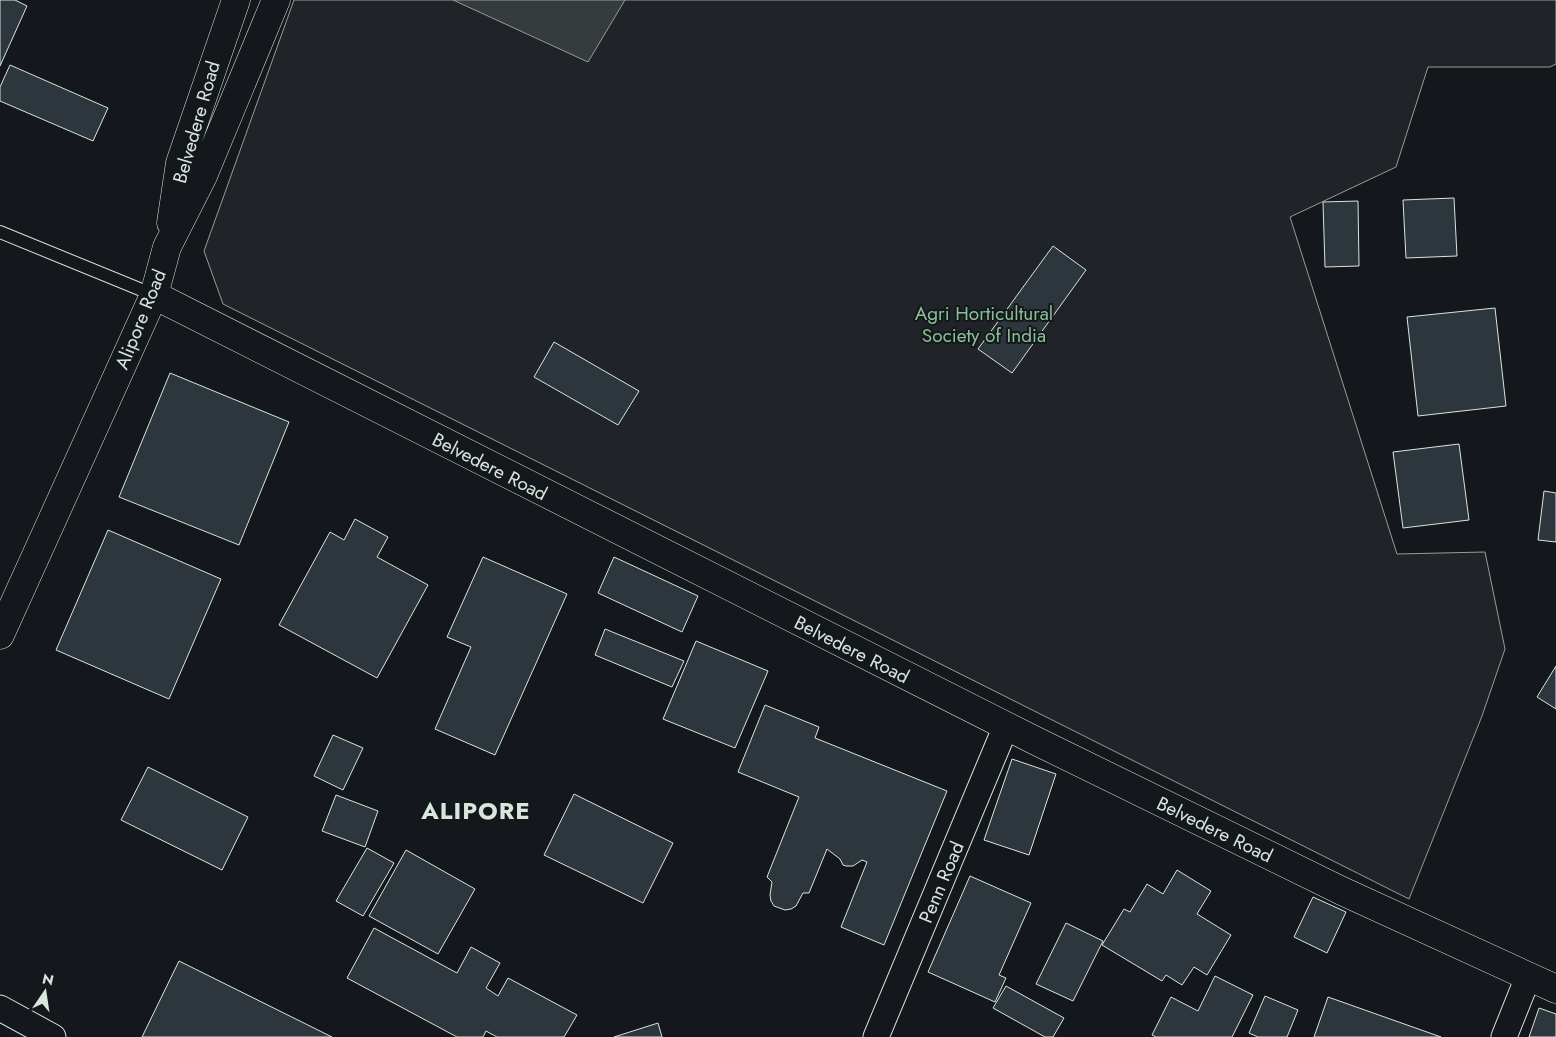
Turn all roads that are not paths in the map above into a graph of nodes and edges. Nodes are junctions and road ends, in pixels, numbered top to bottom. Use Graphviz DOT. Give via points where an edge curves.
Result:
graph roads {
  1 [pos="236,0"];
  2 [pos="276,0"];
  3 [pos="0,232"];
  4 [pos="167,247"];
  5 [pos="154,295"];
  6 [pos="0,636"];
  7 [pos="1006,726"];
  8 [pos="1528,977"];
  9 [pos="1556,989"];
  10 [pos="0,1008"];
  11 [pos="52,1037"];
  12 [pos="876,1037"];
  13 [pos="1504,1037"];
  1 -- 4 [label="main road, Belvedere Road" via="180,163"];
  2 -- 4 [label="main road, Alipore Road" via="203,176"];
  3 -- 5 [label="lane"];
  4 -- 5 [label="main road, Alipore Road"];
  5 -- 6 [label="main road, Alipore Road"];
  5 -- 7 [label="main road, Belvedere Road"];
  7 -- 8 [label="main road, Belvedere Road" via="1342,891"];
  7 -- 12 [label="street, Penn Road"];
  8 -- 9 [label="main road, Belvedere Road"];
  8 -- 13 [label="street"];
  10 -- 11 [label="street"];
}
